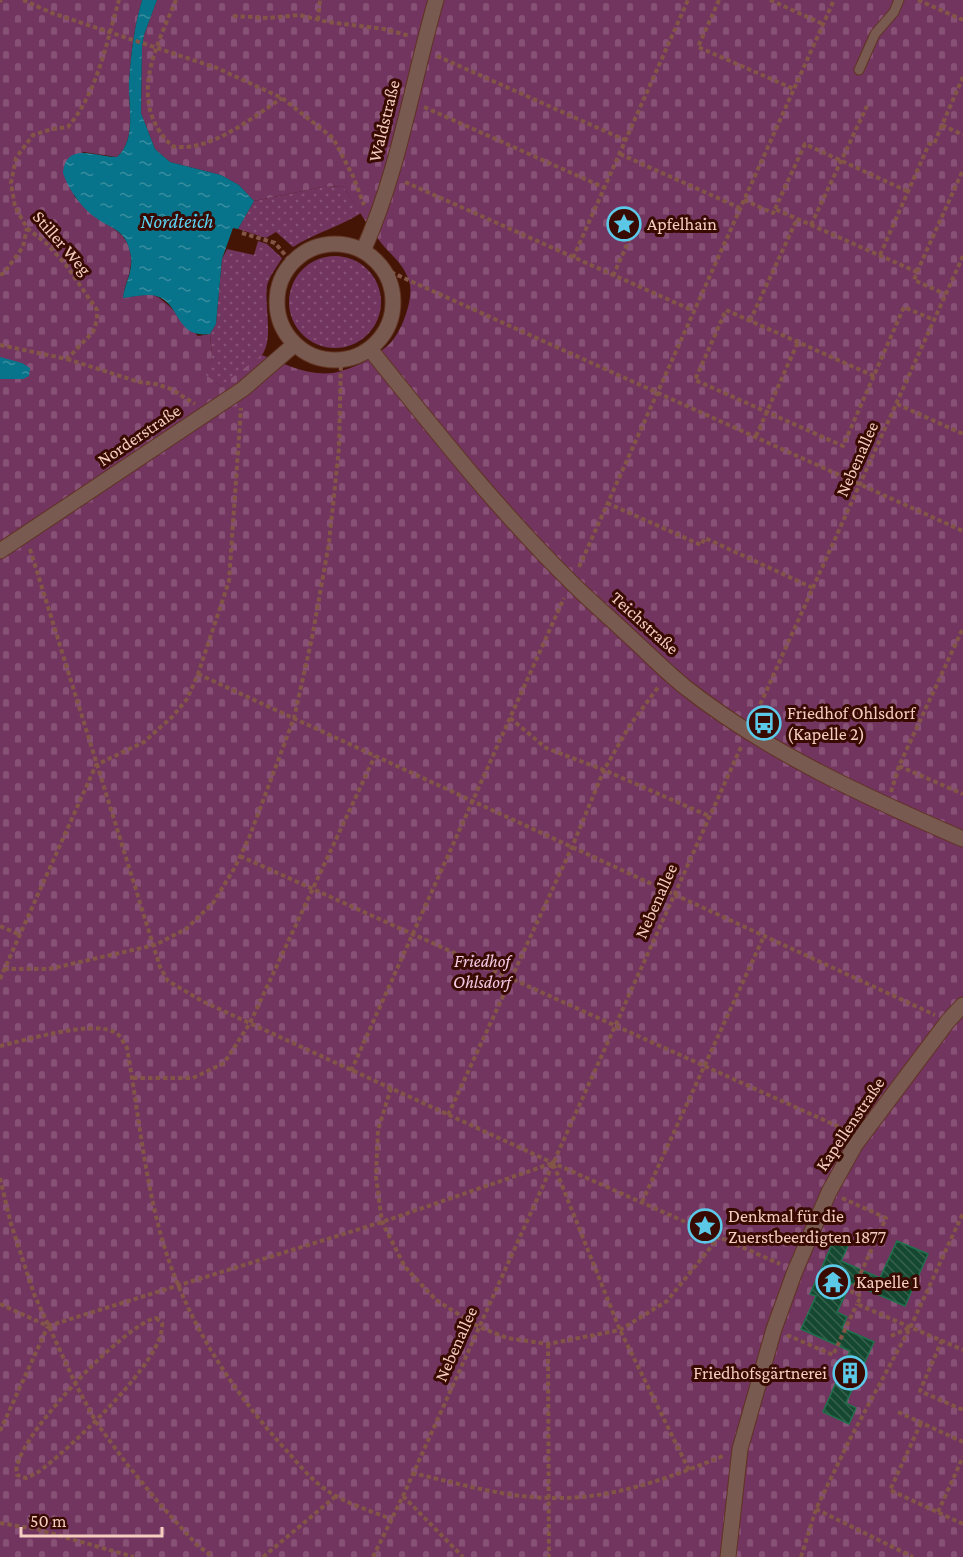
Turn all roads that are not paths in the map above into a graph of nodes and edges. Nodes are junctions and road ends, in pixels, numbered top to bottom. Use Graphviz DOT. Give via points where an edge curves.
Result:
graph roads {
  1 [pos="436,0"];
  2 [pos="899,0"];
  3 [pos="859,70"];
  4 [pos="363,250"];
  5 [pos="295,344"];
  6 [pos="370,349"];
  7 [pos="0,551"];
  8 [pos="963,839"];
  9 [pos="963,1005"];
  10 [pos="728,1557"];
  1 -- 4 [label="street, Waldstraße" via="390,176"];
  2 -- 3 [label="lane" via="875,34"];
  4 -- 5 [label="street" via="334,243 318,246 292,262 277,295 284,330"];
  4 -- 6 [label="street" via="384,269 394,300 388,327"];
  5 -- 6 [label="street" via="316,357 340,360"];
  5 -- 7 [label="street, Norderstraße" via="243,389"];
  6 -- 8 [label="street, Teichstraße" via="447,446 572,583 686,687 803,764"];
  9 -- 10 [label="street, Kapellenstraße" via="861,1137 829,1192 795,1270 740,1449"];
}
